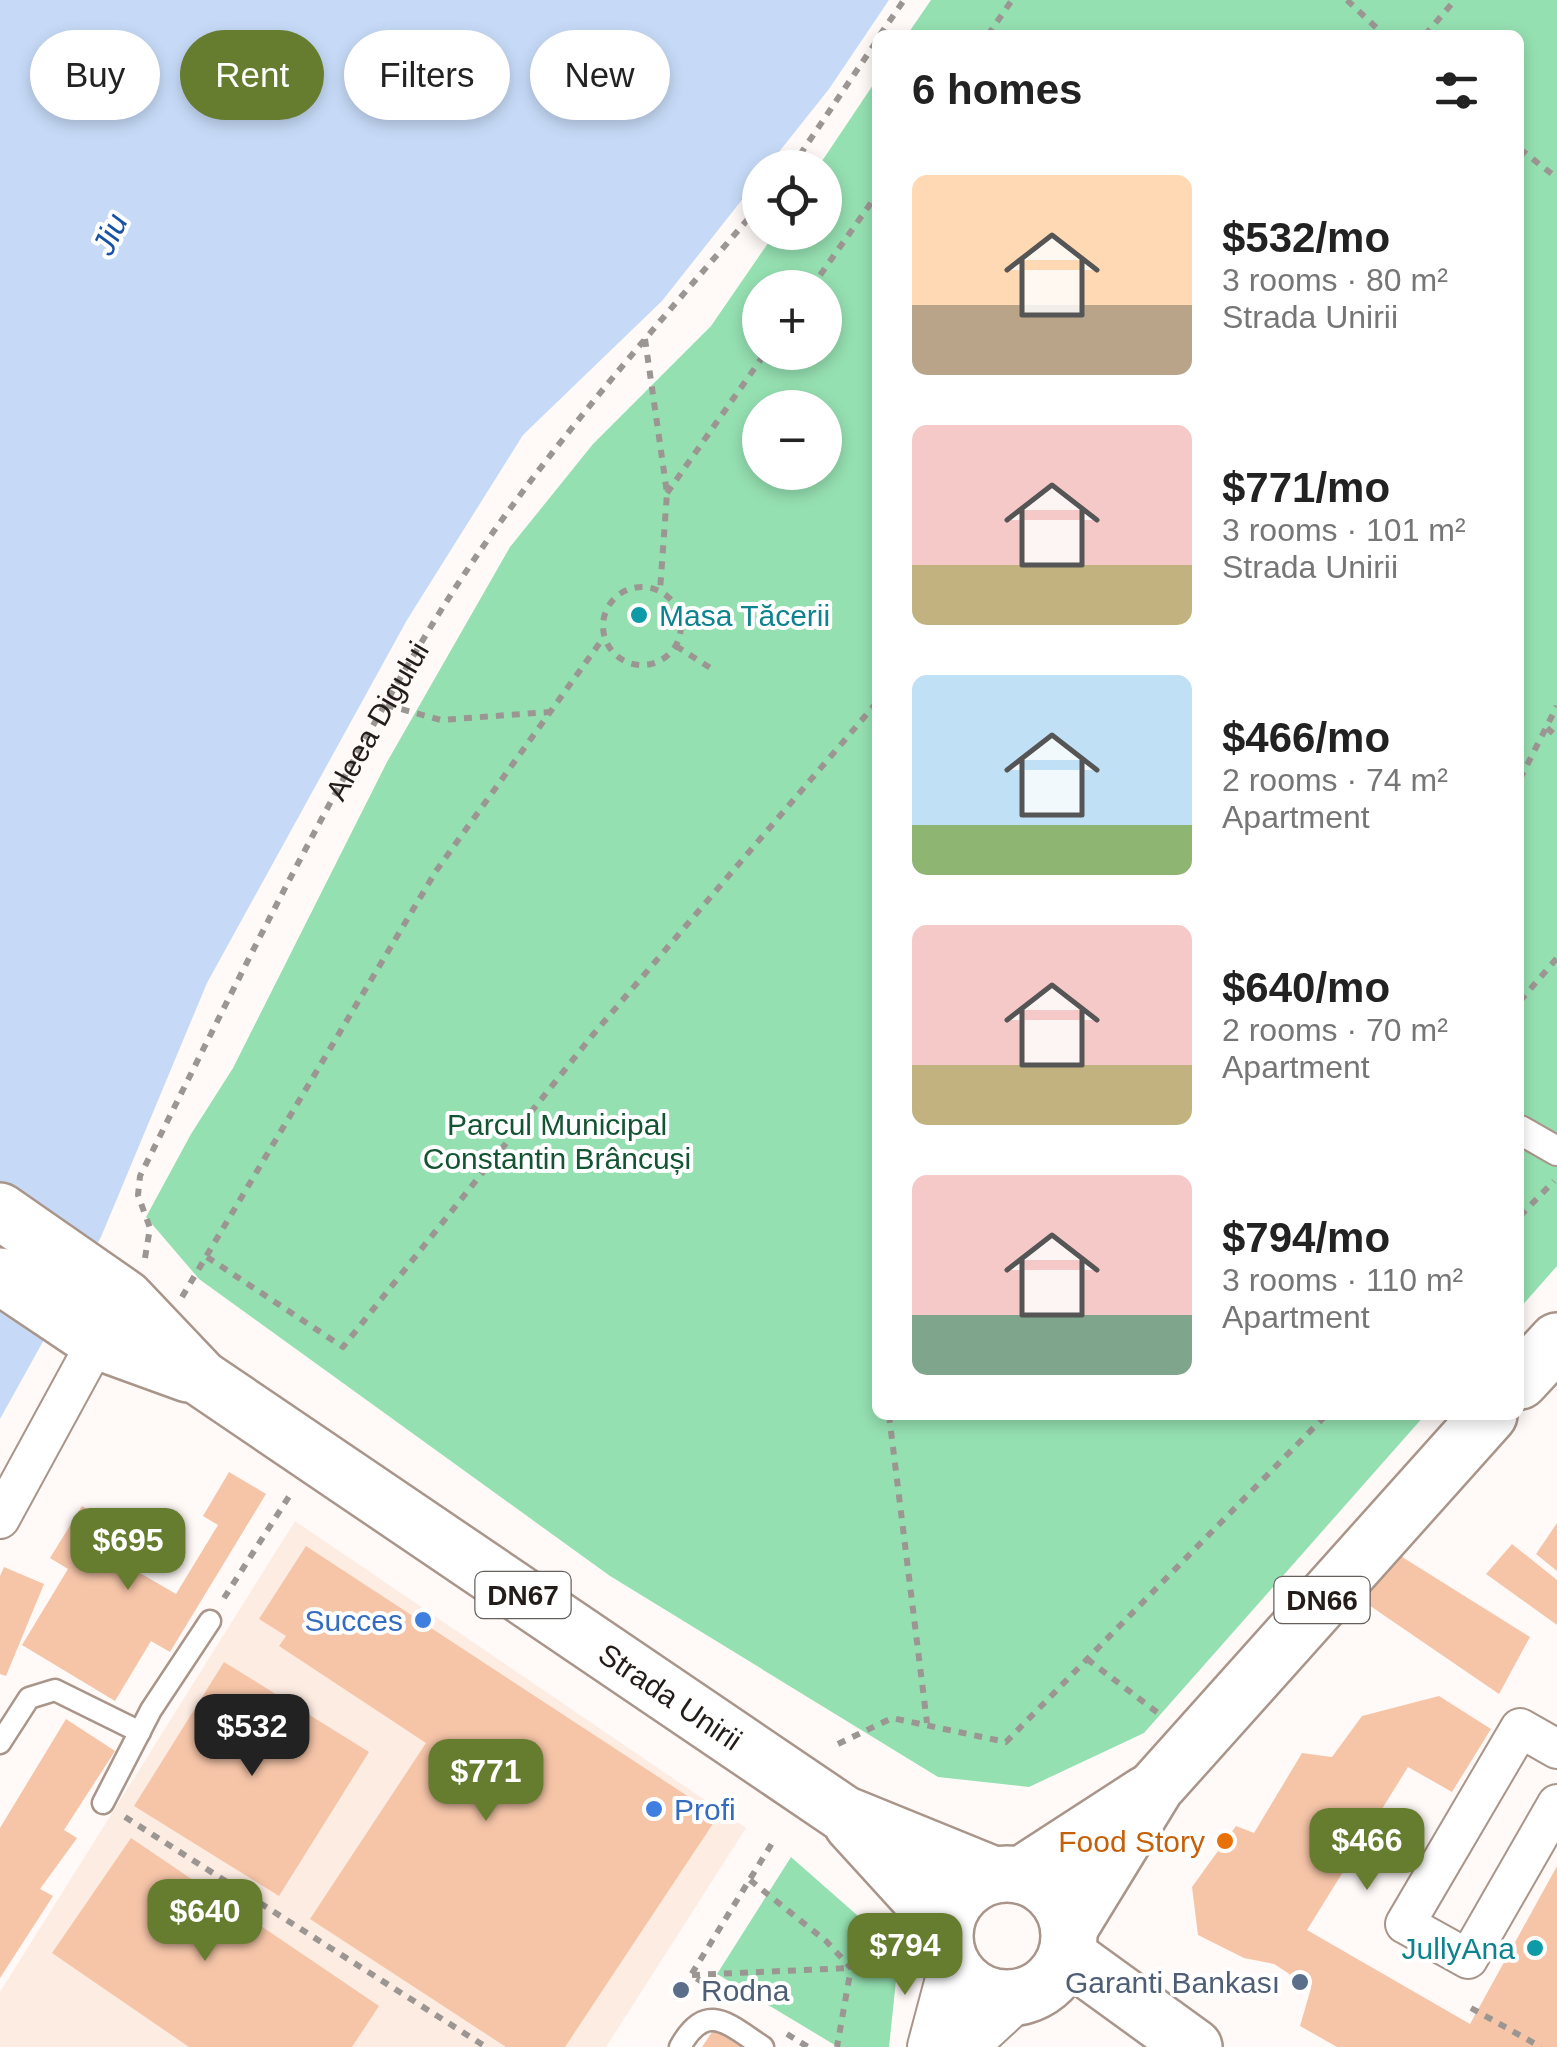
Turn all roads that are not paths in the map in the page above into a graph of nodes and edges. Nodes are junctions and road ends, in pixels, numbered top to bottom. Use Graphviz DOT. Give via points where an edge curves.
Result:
graph roads {
  1 [pos="1524,1132"];
  2 [pos="1557,1151"];
  3 [pos="0,1211"];
  4 [pos="0,1276"];
  5 [pos="92,1307"];
  6 [pos="1557,1341"];
  7 [pos="1524,1377"];
  8 [pos="1486,1420"];
  9 [pos="0,1519"];
  10 [pos="210,1620"];
  11 [pos="140,1732"];
  12 [pos="0,1743"];
  13 [pos="1557,1748"];
  14 [pos="1156,1787"];
  15 [pos="103,1803"];
  16 [pos="1557,1804"];
  17 [pos="844,1814"];
  18 [pos="1007,1875"];
  19 [pos="949,1947"];
  20 [pos="1047,1968"];
  21 [pos="680,2047"];
  22 [pos="763,2047"];
  23 [pos="932,2047"];
  24 [pos="962,2047"];
  25 [pos="1148,2047"];
  26 [pos="1194,2047"];
  1 -- 2 [label="street"];
  3 -- 5 [label="main road, Strada Unirii / DN67"];
  4 -- 5 [label="main road, Strada Unirii / DN67"];
  5 -- 9 [label="street"];
  5 -- 17 [label="main road, Strada Unirii / DN67"];
  6 -- 7 [label="main road"];
  8 -- 14 [label="main road, DN66"];
  10 -- 11 [label="lane"];
  11 -- 12 [label="lane" via="55,1690 29,1698"];
  11 -- 15 [label="lane"];
  13 -- 16 [label="street" via="1520,1728 1406,1924 1468,1959"];
  14 -- 18 [label="main road, DN66"];
  14 -- 20 [label="main road, DN66"];
  17 -- 18 [label="main road, Strada Unirii / DN67"];
  17 -- 19 [label="main road, Strada Unirii / DN67"];
  18 -- 19 [label="main road" via="971,1884 954,1902"];
  18 -- 20 [label="main road, Strada Unirii" via="1044,1886 1061,1905"];
  19 -- 20 [label="main road, Strada Unirii" via="969,1986 991,1996"];
  19 -- 23 [label="street"];
  20 -- 24 [label="street"];
  20 -- 25 [label="main road, Strada Unirii"];
  20 -- 26 [label="main road, Strada Unirii"];
  21 -- 22 [label="lane" via="697,2023 711,2018"];
}
